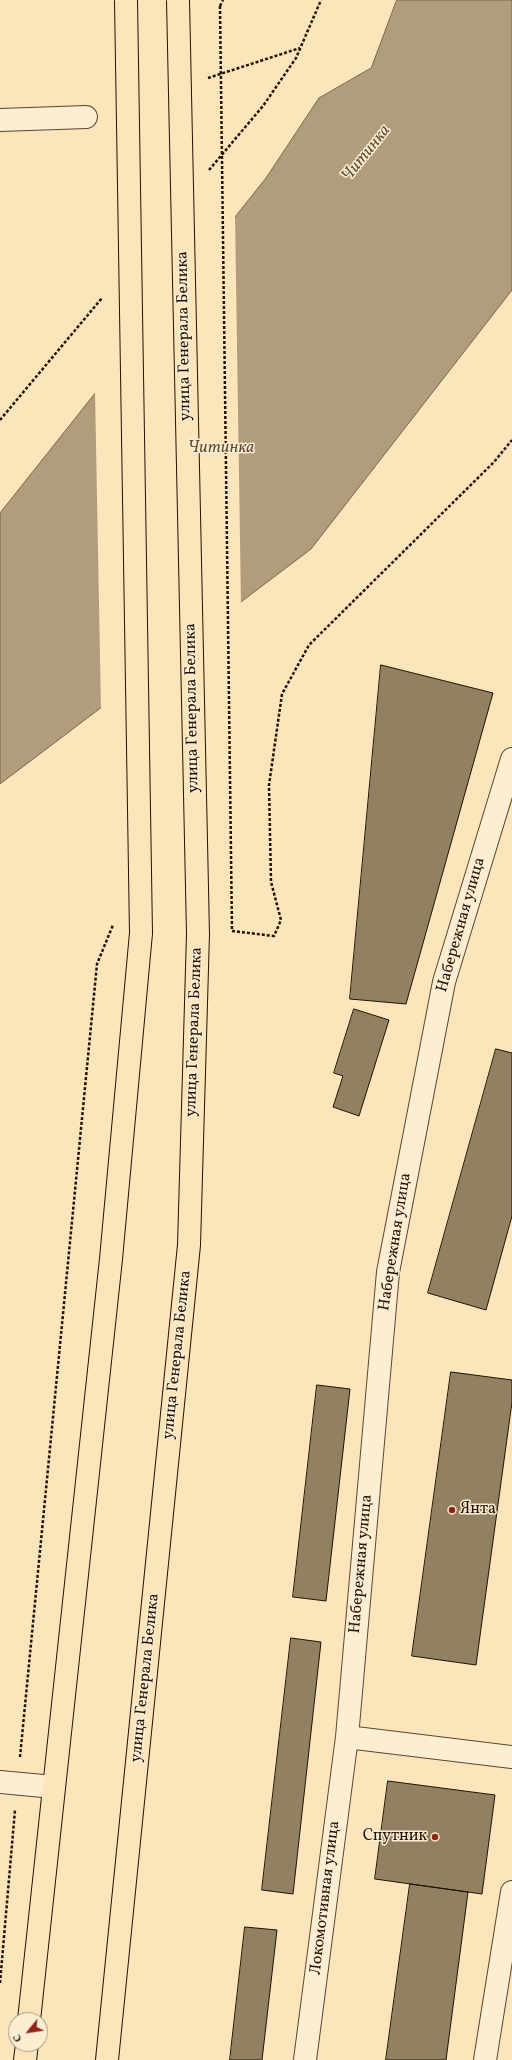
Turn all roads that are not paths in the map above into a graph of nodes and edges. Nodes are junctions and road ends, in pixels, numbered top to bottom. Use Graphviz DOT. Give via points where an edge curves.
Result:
graph roads {
  1 [pos="126,0"];
  2 [pos="178,0"];
  3 [pos="86,117"];
  4 [pos="0,120"];
  5 [pos="512,759"];
  6 [pos="347,1737"];
  7 [pos="512,1757"];
  8 [pos="9,1783"];
  9 [pos="54,1787"];
  10 [pos="512,1892"];
  11 [pos="508,1938"];
  12 [pos="30,2012"];
  13 [pos="107,2060"];
  14 [pos="305,2060"];
  15 [pos="485,2060"];
  1 -- 9 [label="main road, bridge" via="141,933 111,1259"];
  2 -- 13 [label="main road, улица Генерала Белика, bridge" via="198,934 189,1245"];
  3 -- 4 [label="street"];
  5 -- 6 [label="street, Набережная улица" via="444,982 388,1272"];
  6 -- 7 [label="street"];
  6 -- 14 [label="street, Локомотивная улица"];
  8 -- 9 [label="street"];
  9 -- 12 [label="main road"];
  10 -- 11 [label="street"];
  11 -- 15 [label="street"];
}
